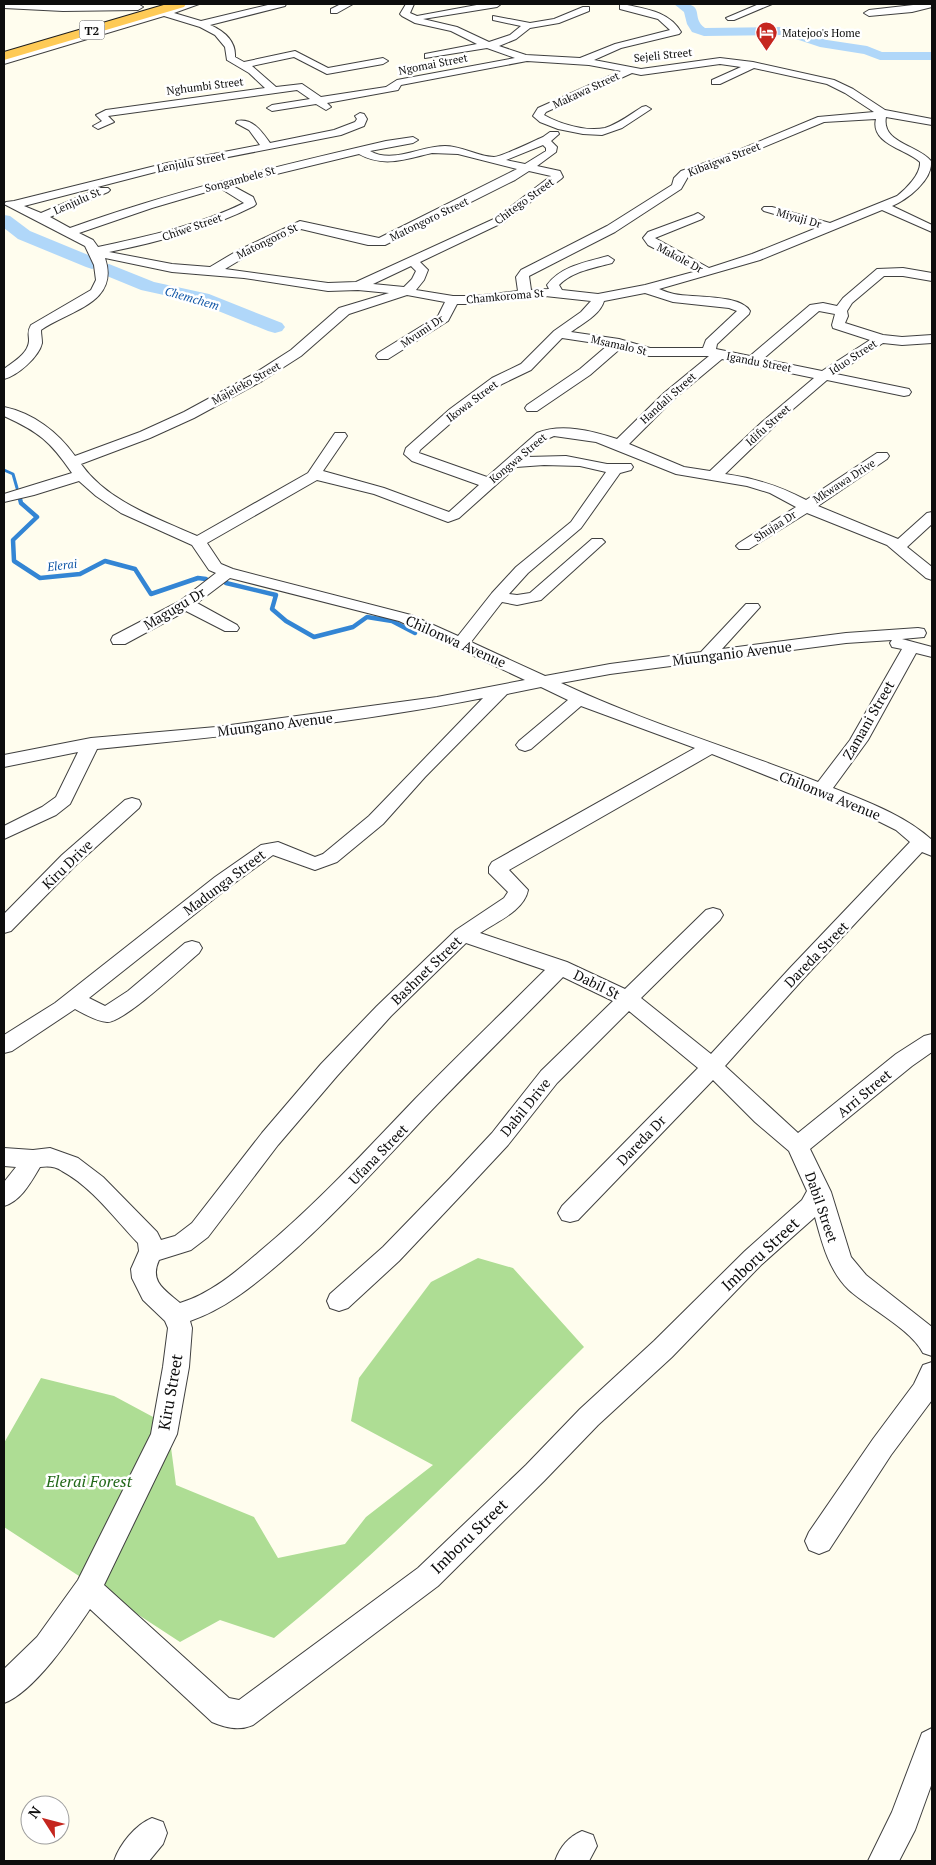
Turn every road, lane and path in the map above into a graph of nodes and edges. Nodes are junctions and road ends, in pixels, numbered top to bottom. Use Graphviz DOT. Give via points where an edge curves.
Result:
graph roads {
  1 [pos="149,4"];
  2 [pos="180,4"];
  3 [pos="194,4"];
  4 [pos="282,4"];
  5 [pos="348,4"];
  6 [pos="410,4"];
  7 [pos="497,4"];
  8 [pos="767,4"];
  9 [pos="895,4"];
  10 [pos="932,4"];
  11 [pos="4,5"];
  12 [pos="138,7"];
  13 [pos="623,7"];
  14 [pos="161,8"];
  15 [pos="912,9"];
  16 [pos="586,10"];
  17 [pos="334,11"];
  18 [pos="870,13"];
  19 [pos="920,16"];
  20 [pos="496,18"];
  21 [pos="730,18"];
  22 [pos="412,19"];
  23 [pos="198,25"];
  24 [pos="528,25"];
  25 [pos="488,45"];
  26 [pos="4,48"];
  27 [pos="4,56"];
  28 [pos="428,56"];
  29 [pos="525,58"];
  30 [pos="4,61"];
  31 [pos="383,61"];
  32 [pos="583,62"];
  33 [pos="494,64"];
  34 [pos="243,65"];
  35 [pos="753,65"];
  36 [pos="629,71"];
  37 [pos="497,75"];
  38 [pos="716,82"];
  39 [pos="272,89"];
  40 [pos="153,94"];
  41 [pos="159,105"];
  42 [pos="324,105"];
  43 [pos="272,108"];
  44 [pos="646,109"];
  45 [pos="881,114"];
  46 [pos="360,116"];
  47 [pos="240,122"];
  48 [pos="932,122"];
  49 [pos="557,125"];
  50 [pos="98,126"];
  51 [pos="337,133"];
  52 [pos="413,140"];
  53 [pos="544,140"];
  54 [pos="268,147"];
  55 [pos="361,150"];
  56 [pos="494,161"];
  57 [pos="527,168"];
  58 [pos="108,180"];
  59 [pos="221,184"];
  60 [pos="9,204"];
  61 [pos="883,206"];
  62 [pos="768,209"];
  63 [pos="41,217"];
  64 [pos="698,217"];
  65 [pos="831,227"];
  66 [pos="932,229"];
  67 [pos="325,230"];
  68 [pos="70,232"];
  69 [pos="96,252"];
  70 [pos="412,260"];
  71 [pos="608,260"];
  72 [pos="213,271"];
  73 [pos="708,272"];
  74 [pos="932,277"];
  75 [pos="358,286"];
  76 [pos="646,289"];
  77 [pos="408,291"];
  78 [pos="557,292"];
  79 [pos="525,294"];
  80 [pos="598,298"];
  81 [pos="453,300"];
  82 [pos="841,311"];
  83 [pos="559,334"];
  84 [pos="881,339"];
  85 [pos="932,339"];
  86 [pos="619,343"];
  87 [pos="714,353"];
  88 [pos="383,356"];
  89 [pos="753,361"];
  90 [pos="4,375"];
  91 [pos="826,375"];
  92 [pos="904,392"];
  93 [pos="532,408"];
  94 [pos="4,411"];
  95 [pos="340,436"];
  96 [pos="620,445"];
  97 [pos="882,456"];
  98 [pos="647,458"];
  99 [pos="514,463"];
  100 [pos="77,468"];
  101 [pos="615,470"];
  102 [pos="313,476"];
  103 [pos="712,477"];
  104 [pos="489,483"];
  105 [pos="4,498"];
  106 [pos="806,506"];
  107 [pos="932,516"];
  108 [pos="198,542"];
  109 [pos="597,542"];
  110 [pos="744,546"];
  111 [pos="898,547"];
  112 [pos="227,572"];
  113 [pos="932,575"];
  114 [pos="498,596"];
  115 [pos="186,604"];
  116 [pos="752,607"];
  117 [pos="231,628"];
  118 [pos="119,640"];
  119 [pos="915,640"];
  120 [pos="460,644"];
  121 [pos="932,652"];
  122 [pos="706,657"];
  123 [pos="546,682"];
  124 [pos="502,689"];
  125 [pos="580,698"];
  126 [pos="91,744"];
  127 [pos="525,745"];
  128 [pos="711,747"];
  129 [pos="4,761"];
  130 [pos="821,790"];
  131 [pos="132,804"];
  132 [pos="4,833"];
  133 [pos="927,846"];
  134 [pos="713,915"];
  135 [pos="4,926"];
  136 [pos="463,935"];
  137 [pos="192,948"];
  138 [pos="560,967"];
  139 [pos="73,999"];
  140 [pos="629,1000"];
  141 [pos="932,1042"];
  142 [pos="4,1045"];
  143 [pos="712,1067"];
  144 [pos="798,1146"];
  145 [pos="4,1157"];
  146 [pos="33,1159"];
  147 [pos="819,1192"];
  148 [pos="4,1197"];
  149 [pos="570,1213"];
  150 [pos="152,1252"];
  151 [pos="339,1301"];
  152 [pos="176,1315"];
  153 [pos="932,1345"];
  154 [pos="932,1373"];
  155 [pos="819,1541"];
  156 [pos="88,1590"];
  157 [pos="4,1690"];
  158 [pos="932,1745"];
  159 [pos="152,1832"];
  160 [pos="129,1861"];
  161 [pos="883,1861"];
  1 -- 12 [label="street"];
  2 -- 27 [label="highway, T2"];
  3 -- 14 [label="street"];
  4 -- 23 [label="street"];
  5 -- 17 [label="street"];
  6 -- 22 [label="street" via="405,14"];
  7 -- 22 [label="street"];
  8 -- 21 [label="street"];
  9 -- 15 [label="street"];
  10 -- 15 [label="street"];
  11 -- 12 [label="street"];
  12 -- 26 [label="street"];
  13 -- 32 [label="street" via="659,16 676,32 623,44"];
  14 -- 23 [label="street"];
  14 -- 26 [label="highway, T2"];
  14 -- 30 [label="street"];
  15 -- 18 [label="street"];
  15 -- 19 [label="street"];
  16 -- 24 [label="street" via="556,21"];
  20 -- 24 [label="street"];
  22 -- 25 [label="street, Sejeli Street" via="451,28"];
  23 -- 34 [label="street" via="215,30 230,47 230,58"];
  24 -- 25 [label="street" via="511,38"];
  25 -- 28 [label="street"];
  25 -- 29 [label="street, Sejeli Street"];
  29 -- 32 [label="street, Sejeli Street"];
  29 -- 33 [label="street, Ngomai Street"];
  31 -- 34 [label="street" via="327,70 295,54"];
  32 -- 36 [label="street, Sejeli Street"];
  33 -- 37 [label="street"];
  33 -- 42 [label="street, Ngomai Street" via="397,83 394,88"];
  34 -- 39 [label="street"];
  35 -- 36 [label="street, Sejeli Street" via="720,61"];
  35 -- 38 [label="street"];
  35 -- 45 [label="street, Sejeli Street" via="838,84"];
  36 -- 49 [label="street, Makawa Street" via="538,113 542,119"];
  39 -- 41 [label="street, Nghumbi Street"];
  39 -- 42 [label="street, Nghumbi Street" via="300,86"];
  40 -- 41 [label="street"];
  41 -- 50 [label="street, Nghumbi Street" via="103,114 109,122"];
  42 -- 43 [label="street, Ngomai Street"];
  44 -- 49 [label="street, Makawa Street" via="600,132"];
  45 -- 48 [label="street, Sejeli Street"];
  45 -- 61 [label="street, Chamkoroma St" via="879,126 882,133 926,162 926,167 906,194"];
  45 -- 79 [label="street, Kibaigwa Street" via="822,119 685,173 677,187 666,195 611,229 525,273 522,277"];
  46 -- 51 [label="street, Lenjulu Street" via="360,124"];
  47 -- 54 [label="street" via="253,128"];
  49 -- 53 [label="street, Makawa Street" via="554,134"];
  51 -- 54 [label="street, Lenjulu Street"];
  51 -- 55 [label="street, Chitego Street"];
  52 -- 55 [label="street, Songambele St"];
  53 -- 56 [label="street, Makawa Street"];
  53 -- 57 [label="street, Matongoro Street" via="552,147 551,152"];
  54 -- 58 [label="street, Lenjulu Street"];
  55 -- 56 [label="street, Chitego Street" via="383,160 447,149"];
  55 -- 59 [label="street, Songambele St"];
  56 -- 57 [label="street, Chitego Street"];
  57 -- 67 [label="street, Matongoro Street" via="381,242"];
  57 -- 70 [label="street, Chitego Street" via="555,173 557,177 500,220"];
  58 -- 60 [label="street, Lenjulu Street"];
  58 -- 63 [label="street, Lenjulu St" via="105,188 97,194"];
  59 -- 68 [label="street, Songambele St"];
  59 -- 69 [label="street, Chiwe Street" via="249,199 250,204 159,238"];
  60 -- 63 [label="street"];
  61 -- 65 [label="street, Chamkoroma St"];
  61 -- 66 [label="street"];
  62 -- 65 [label="street, Miyuji Dr"];
  63 -- 68 [label="street"];
  64 -- 73 [label="street, Makole Dr" via="649,238"];
  65 -- 73 [label="street, Chamkoroma St"];
  67 -- 72 [label="street, Matongoro St" via="300,225"];
  68 -- 69 [label="street"];
  69 -- 72 [label="street, Chamkoroma St" via="150,265"];
  69 -- 90 [label="street" via="102,279 98,290 36,328 32,349"];
  70 -- 75 [label="street, Chitego Street"];
  70 -- 77 [label="street" via="422,270"];
  71 -- 78 [label="street" via="562,277 553,285"];
  72 -- 75 [label="street, Chamkoroma St" via="322,286"];
  73 -- 76 [label="street, Chamkoroma St"];
  74 -- 82 [label="street" via="882,272 847,301"];
  75 -- 77 [label="street, Chamkoroma St"];
  76 -- 80 [label="street, Chamkoroma St"];
  76 -- 87 [label="street, Igandu Street" via="673,298 731,304 743,309 744,312 711,344"];
  77 -- 81 [label="street, Chamkoroma St"];
  77 -- 100 [label="street, Majeleko Street" via="347,310 296,353 257,378 189,415"];
  78 -- 79 [label="street, Chamkoroma St"];
  78 -- 80 [label="street, Chamkoroma St"];
  79 -- 81 [label="street, Chamkoroma St"];
  80 -- 83 [label="street, Ikowa Street" via="586,315"];
  81 -- 88 [label="street, Mvumi Dr" via="443,318"];
  82 -- 84 [label="street, Iduo Street" via="838,325"];
  82 -- 89 [label="street" via="815,308"];
  83 -- 86 [label="street, Msamalo St"];
  83 -- 104 [label="street, Ikowa Street" via="526,367 497,381 413,448 411,454 417,458"];
  84 -- 85 [label="street, Iduo Street"];
  84 -- 91 [label="street, Iduo Street"];
  86 -- 87 [label="street, Msamalo St" via="648,352"];
  86 -- 93 [label="street" via="585,372"];
  87 -- 89 [label="street, Igandu Street"];
  87 -- 96 [label="street, Handali Street"];
  89 -- 91 [label="street, Igandu Street"];
  91 -- 92 [label="street, Igandu Street"];
  91 -- 103 [label="street, Idifu Street" via="749,440"];
  94 -- 100 [label="street" via="48,434"];
  95 -- 102 [label="street"];
  96 -- 98 [label="street, Kongwa Street"];
  96 -- 99 [label="street, Kongwa Street" via="599,438 552,432 537,440"];
  97 -- 106 [label="street, Mkwawa Drive"];
  98 -- 101 [label="street"];
  98 -- 103 [label="street, Kongwa Street" via="681,471"];
  99 -- 101 [label="street" via="570,460"];
  99 -- 104 [label="street, Kongwa Street"];
  100 -- 105 [label="street, Majeleko Street" via="29,492"];
  100 -- 108 [label="street" via="126,510"];
  101 -- 114 [label="street" via="576,525 522,570"];
  102 -- 104 [label="street, Kongwa Street" via="327,476 360,485 448,517"];
  102 -- 108 [label="street"];
  103 -- 106 [label="street, Kongwa Street" via="776,490"];
  106 -- 110 [label="street, Shujaa Dr"];
  106 -- 111 [label="street, Kongwa Street" via="875,534"];
  107 -- 111 [label="street"];
  108 -- 112 [label="street, Chilonwa Avenue" via="215,567"];
  109 -- 114 [label="street" via="536,597 517,600"];
  111 -- 113 [label="street, Kongwa Street"];
  112 -- 115 [label="street, Magugu Dr"];
  112 -- 120 [label="street, Chilonwa Avenue" via="405,618"];
  114 -- 120 [label="street"];
  115 -- 117 [label="street"];
  115 -- 118 [label="street, Magugu Dr"];
  116 -- 122 [label="street"];
  119 -- 121 [label="street, Muunganio Avenue"];
  119 -- 122 [label="street, Muunganio Avenue" via="877,636 846,638"];
  119 -- 130 [label="street, Zamani Street" via="858,740"];
  120 -- 123 [label="street, Chilonwa Avenue"];
  122 -- 123 [label="street, Muunganio Avenue" via="610,669"];
  123 -- 124 [label="street, Muungano Avenue"];
  123 -- 125 [label="street, Chilonwa Avenue"];
  124 -- 126 [label="street, Muungano Avenue" via="358,713"];
  124 -- 139 [label="street, Madunga Street" via="387,810 330,858 315,864 278,848 268,849"];
  125 -- 127 [label="street"];
  125 -- 128 [label="street, Chilonwa Avenue"];
  126 -- 129 [label="street, Muungano Avenue"];
  126 -- 132 [label="street" via="63,800 49,811"];
  128 -- 130 [label="street, Chilonwa Avenue"];
  128 -- 136 [label="street, Bashnet Street" via="499,867 499,873 518,890 518,895"];
  130 -- 133 [label="street, Chilonwa Avenue" via="890,819"];
  131 -- 135 [label="street, Kiru Drive"];
  133 -- 143 [label="street, Dareda Street" via="797,973"];
  134 -- 140 [label="street, Dabil Drive"];
  136 -- 138 [label="street, Dabil St"];
  136 -- 150 [label="street, Bashnet Street" via="384,1011 329,1070 270,1139 200,1230 183,1243"];
  137 -- 139 [label="street" via="108,1015"];
  138 -- 140 [label="street, Dabil St"];
  138 -- 152 [label="street, Ufana Street" via="308,1223 215,1300"];
  139 -- 142 [label="street, Madunga Street"];
  140 -- 143 [label="street, Dabil St"];
  140 -- 151 [label="street, Dabil Drive" via="549,1078 500,1139 391,1254"];
  141 -- 144 [label="street, Arri Street" via="904,1060"];
  143 -- 144 [label="street, Dabil Street"];
  143 -- 149 [label="street, Dareda Dr"];
  144 -- 147 [label="street, Dabil Street"];
  145 -- 146 [label="street"];
  146 -- 148 [label="street"];
  146 -- 150 [label="street" via="50,1157 70,1164 95,1183 149,1239"];
  147 -- 153 [label="street, Dabil Street" via="841,1262 857,1282 911,1324"];
  147 -- 156 [label="street, Imboru Street" via="810,1207 753,1258 428,1577 244,1715 222,1712"];
  150 -- 152 [label="street" via="143,1269 144,1278 152,1293"];
  152 -- 156 [label="street, Kiru Street" via="179,1336 164,1434"];
  154 -- 155 [label="street" via="923,1392"];
  156 -- 157 [label="street, Kiru Street" via="47,1647"];
  158 -- 161 [label="street" via="904,1820"];
  159 -- 160 [label="street"];
}
